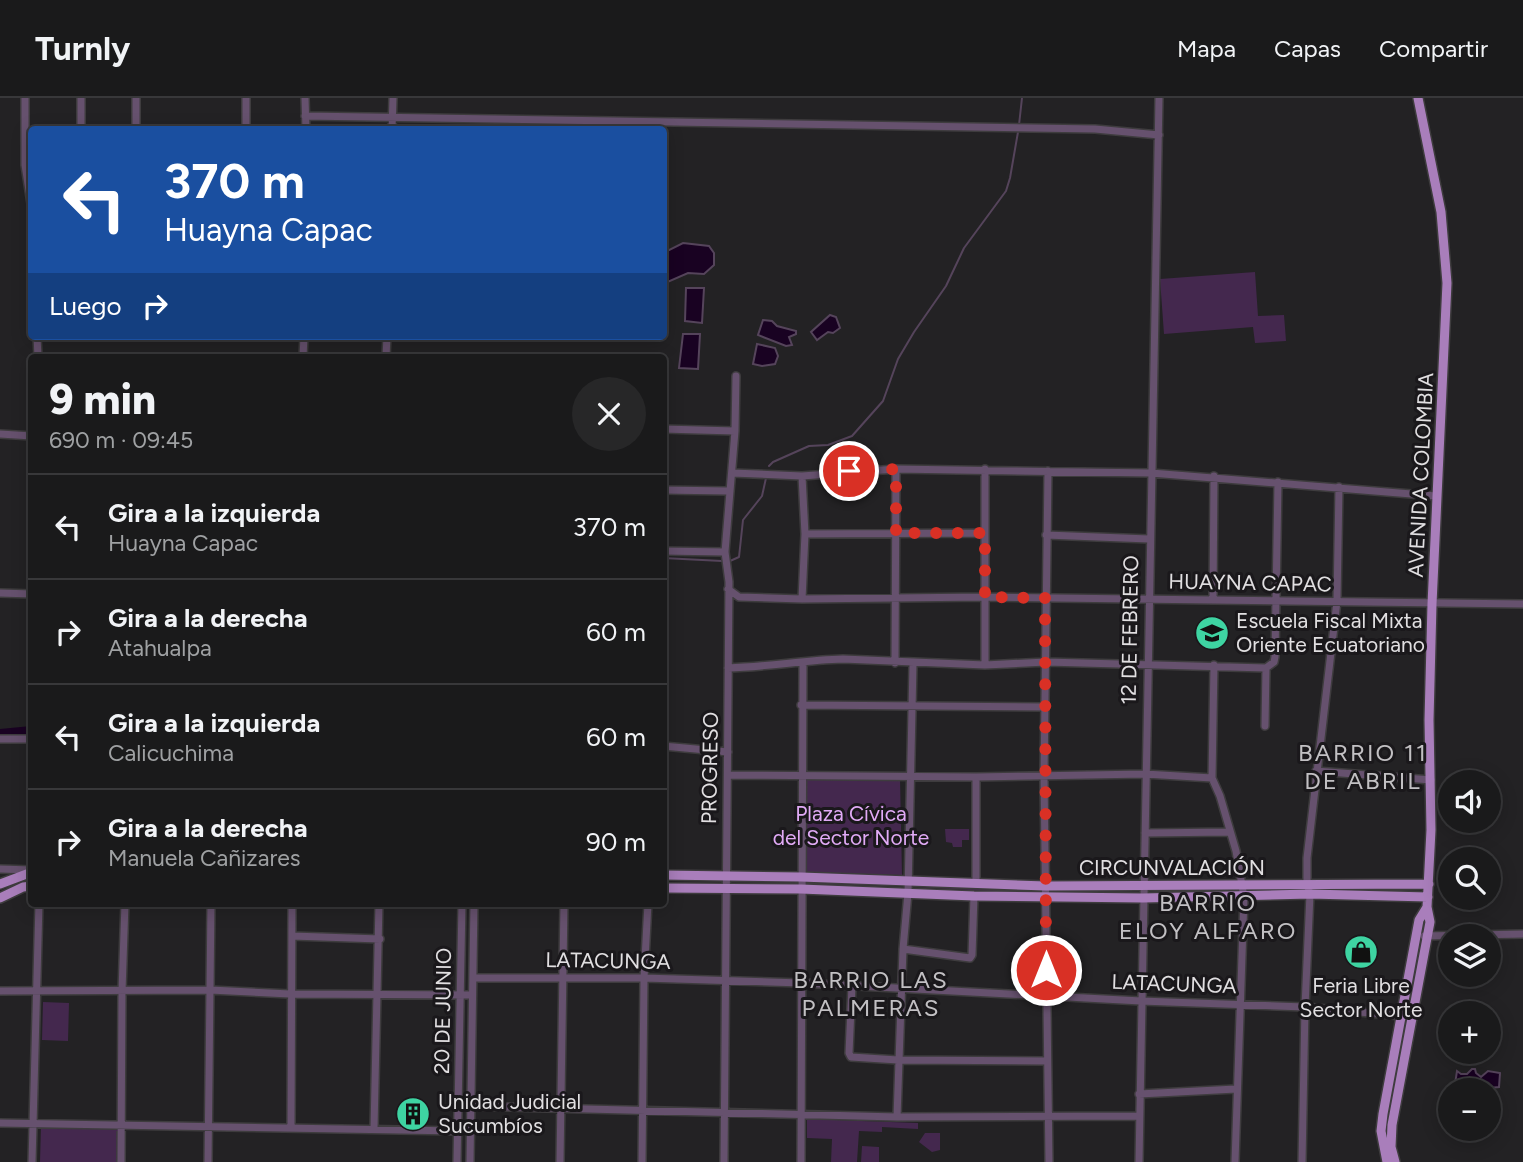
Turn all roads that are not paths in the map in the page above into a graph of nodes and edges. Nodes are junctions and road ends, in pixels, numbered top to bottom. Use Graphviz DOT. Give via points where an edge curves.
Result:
graph roads {
  1 [pos="25,98"];
  2 [pos="81,98"];
  3 [pos="136,98"];
  4 [pos="246,98"];
  5 [pos="305,98"];
  6 [pos="393,98"];
  7 [pos="1159,98"];
  8 [pos="1418,98"];
  9 [pos="306,116"];
  10 [pos="392,118"];
  11 [pos="246,125"];
  12 [pos="80,126"];
  13 [pos="136,126"];
  14 [pos="306,126"];
  15 [pos="392,126"];
  16 [pos="1159,135"];
  17 [pos="28,158"];
  18 [pos="736,376"];
  19 [pos="667,429"];
  20 [pos="735,431"];
  21 [pos="0,434"];
  22 [pos="28,436"];
  23 [pos="896,469"];
  24 [pos="985,469"];
  25 [pos="1048,471"];
  26 [pos="732,473"];
  27 [pos="1151,473"];
  28 [pos="802,476"];
  29 [pos="1213,476"];
  30 [pos="1278,482"];
  31 [pos="1339,487"];
  32 [pos="667,490"];
  33 [pos="729,491"];
  34 [pos="1436,496"];
  35 [pos="896,533"];
  36 [pos="985,533"];
  37 [pos="805,534"];
  38 [pos="1046,536"];
  39 [pos="1149,539"];
  40 [pos="667,551"];
  41 [pos="725,552"];
  42 [pos="728,589"];
  43 [pos="0,593"];
  44 [pos="28,594"];
  45 [pos="739,597"];
  46 [pos="985,597"];
  47 [pos="896,598"];
  48 [pos="1045,598"];
  49 [pos="802,599"];
  50 [pos="1149,599"];
  51 [pos="1213,600"];
  52 [pos="1275,601"];
  53 [pos="1337,601"];
  54 [pos="1432,604"];
  55 [pos="1523,604"];
  56 [pos="728,609"];
  57 [pos="1046,662"];
  58 [pos="803,663"];
  59 [pos="895,663"];
  60 [pos="913,664"];
  61 [pos="1147,664"];
  62 [pos="985,665"];
  63 [pos="1214,665"];
  64 [pos="729,668"];
  65 [pos="1266,668"];
  66 [pos="801,705"];
  67 [pos="912,707"];
  68 [pos="1045,707"];
  69 [pos="1265,726"];
  70 [pos="0,739"];
  71 [pos="28,739"];
  72 [pos="667,746"];
  73 [pos="728,752"];
  74 [pos="1316,771"];
  75 [pos="1145,774"];
  76 [pos="729,775"];
  77 [pos="802,776"];
  78 [pos="910,776"];
  79 [pos="1044,776"];
  80 [pos="976,777"];
  81 [pos="1212,778"];
  82 [pos="1431,780"];
  83 [pos="1229,832"];
  84 [pos="1145,833"];
  85 [pos="0,869"];
  86 [pos="28,871"];
  87 [pos="28,873"];
  88 [pos="667,875"];
  89 [pos="726,875"];
  90 [pos="801,877"];
  91 [pos="909,881"];
  92 [pos="0,884"];
  93 [pos="976,884"];
  94 [pos="1429,884"];
  95 [pos="28,886"];
  96 [pos="1046,886"];
  97 [pos="1144,886"];
  98 [pos="1240,886"];
  99 [pos="667,888"];
  100 [pos="726,888"];
  101 [pos="801,889"];
  102 [pos="1309,889"];
  103 [pos="908,892"];
  104 [pos="974,896"];
  105 [pos="1046,897"];
  106 [pos="1244,897"];
  107 [pos="0,898"];
  108 [pos="1143,898"];
  109 [pos="1427,902"];
  110 [pos="39,907"];
  111 [pos="125,907"];
  112 [pos="211,907"];
  113 [pos="292,907"];
  114 [pos="379,907"];
  115 [pos="463,907"];
  116 [pos="474,907"];
  117 [pos="564,907"];
  118 [pos="648,907"];
  119 [pos="1523,934"];
  120 [pos="292,936"];
  121 [pos="1417,936"];
  122 [pos="1428,936"];
  123 [pos="380,939"];
  124 [pos="903,949"];
  125 [pos="472,978"];
  126 [pos="562,978"];
  127 [pos="644,978"];
  128 [pos="726,982"];
  129 [pos="802,983"];
  130 [pos="852,986"];
  131 [pos="901,989"];
  132 [pos="210,990"];
  133 [pos="0,991"];
  134 [pos="37,991"];
  135 [pos="122,991"];
  136 [pos="290,994"];
  137 [pos="377,995"];
  138 [pos="460,995"];
  139 [pos="472,995"];
  140 [pos="1046,995"];
  141 [pos="1141,1001"];
  142 [pos="1240,1004"];
  143 [pos="1305,1007"];
  144 [pos="1408,1016"];
  145 [pos="898,1060"];
  146 [pos="1047,1061"];
  147 [pos="1237,1089"];
  148 [pos="1139,1094"];
  149 [pos="470,1106"];
  150 [pos="561,1107"];
  151 [pos="643,1112"];
  152 [pos="725,1112"];
  153 [pos="801,1114"];
  154 [pos="1048,1116"];
  155 [pos="1139,1116"];
  156 [pos="458,1117"];
  157 [pos="470,1117"];
  158 [pos="897,1117"];
  159 [pos="0,1122"];
  160 [pos="32,1123"];
  161 [pos="122,1123"];
  162 [pos="208,1126"];
  163 [pos="291,1127"];
  164 [pos="374,1129"];
  165 [pos="458,1130"];
  166 [pos="1389,1161"];
  167 [pos="32,1162"];
  168 [pos="121,1162"];
  169 [pos="208,1162"];
  170 [pos="457,1162"];
  171 [pos="470,1162"];
  172 [pos="560,1162"];
  173 [pos="642,1162"];
  174 [pos="724,1162"];
  175 [pos="801,1162"];
  176 [pos="1049,1162"];
  177 [pos="1139,1162"];
  178 [pos="1235,1162"];
  179 [pos="1302,1162"];
  1 -- 17 [label="street"];
  2 -- 12 [label="street"];
  3 -- 13 [label="street"];
  4 -- 11 [label="street"];
  5 -- 9 [label="street"];
  6 -- 10 [label="street"];
  7 -- 16 [label="street, 12 DE FEBRERO"];
  8 -- 34 [label="main road, AVENIDA COLOMBIA" via="1441,212 1447,283"];
  9 -- 10 [label="street"];
  9 -- 14 [label="street"];
  10 -- 15 [label="street"];
  10 -- 16 [label="street" via="1096,129"];
  16 -- 27 [label="street, 12 DE FEBRERO"];
  18 -- 20 [label="street, PROGRESO"];
  19 -- 20 [label="street"];
  20 -- 26 [label="street, PROGRESO"];
  21 -- 22 [label="street"];
  23 -- 24 [label="street"];
  23 -- 28 [label="street"];
  23 -- 35 [label="street"];
  24 -- 25 [label="street"];
  24 -- 36 [label="street"];
  25 -- 27 [label="street"];
  25 -- 38 [label="street"];
  26 -- 28 [label="street"];
  26 -- 33 [label="street, PROGRESO"];
  27 -- 29 [label="street"];
  27 -- 39 [label="street, 12 DE FEBRERO"];
  28 -- 37 [label="street"];
  29 -- 30 [label="street"];
  29 -- 51 [label="street"];
  30 -- 31 [label="street"];
  30 -- 52 [label="street"];
  31 -- 34 [label="street"];
  31 -- 53 [label="street"];
  32 -- 33 [label="street"];
  33 -- 41 [label="street, PROGRESO"];
  34 -- 54 [label="main road, AVENIDA COLOMBIA"];
  35 -- 36 [label="street"];
  35 -- 37 [label="street"];
  35 -- 47 [label="street"];
  36 -- 46 [label="street"];
  37 -- 49 [label="street"];
  38 -- 39 [label="street"];
  38 -- 48 [label="street"];
  39 -- 50 [label="street, 12 DE FEBRERO"];
  40 -- 41 [label="street"];
  41 -- 42 [label="street, PROGRESO"];
  42 -- 45 [label="street"];
  42 -- 56 [label="street, PROGRESO"];
  43 -- 44 [label="street"];
  45 -- 49 [label="street, HUAYNA CAPAC"];
  45 -- 56 [label="street"];
  46 -- 47 [label="street, HUAYNA CAPAC"];
  46 -- 48 [label="street, HUAYNA CAPAC"];
  46 -- 62 [label="street"];
  47 -- 49 [label="street, HUAYNA CAPAC"];
  47 -- 59 [label="street"];
  48 -- 50 [label="street, HUAYNA CAPAC"];
  48 -- 57 [label="street"];
  50 -- 51 [label="street, HUAYNA CAPAC"];
  50 -- 61 [label="street, 12 DE FEBRERO"];
  51 -- 52 [label="street, HUAYNA CAPAC"];
  52 -- 53 [label="street, HUAYNA CAPAC"];
  52 -- 65 [label="street" via="1275,657"];
  53 -- 54 [label="street, HUAYNA CAPAC"];
  53 -- 74 [label="street"];
  54 -- 55 [label="street, HUAYNA CAPAC"];
  54 -- 82 [label="main road, AVENIDA COLOMBIA"];
  56 -- 64 [label="street, PROGRESO"];
  57 -- 61 [label="street"];
  57 -- 62 [label="street"];
  57 -- 68 [label="street"];
  58 -- 59 [label="street" via="843,659"];
  58 -- 64 [label="street"];
  58 -- 66 [label="street"];
  59 -- 60 [label="street"];
  60 -- 62 [label="street"];
  60 -- 67 [label="street"];
  61 -- 63 [label="street"];
  61 -- 75 [label="street, 12 DE FEBRERO"];
  63 -- 65 [label="street"];
  63 -- 81 [label="street"];
  64 -- 73 [label="street, PROGRESO"];
  65 -- 69 [label="street"];
  66 -- 67 [label="street"];
  66 -- 77 [label="street"];
  67 -- 68 [label="street"];
  67 -- 78 [label="street"];
  68 -- 79 [label="street"];
  70 -- 71 [label="street"];
  72 -- 73 [label="street"];
  73 -- 76 [label="street, PROGRESO"];
  74 -- 82 [label="street"];
  74 -- 102 [label="street" via="1307,858"];
  75 -- 79 [label="street"];
  75 -- 81 [label="street"];
  75 -- 84 [label="street, 12 DE FEBRERO"];
  76 -- 77 [label="street"];
  76 -- 89 [label="street, PROGRESO"];
  77 -- 78 [label="street"];
  77 -- 90 [label="street"];
  78 -- 80 [label="street"];
  78 -- 91 [label="street"];
  79 -- 80 [label="street"];
  79 -- 96 [label="street"];
  80 -- 93 [label="street"];
  81 -- 83 [label="street"];
  82 -- 94 [label="main road, AVENIDA COLOMBIA"];
  83 -- 84 [label="street"];
  83 -- 98 [label="street"];
  84 -- 97 [label="street, 12 DE FEBRERO"];
  85 -- 86 [label="street"];
  87 -- 92 [label="main road"];
  88 -- 89 [label="main road, CIRCUNVALACIÓN"];
  89 -- 90 [label="main road, CIRCUNVALACIÓN"];
  89 -- 100 [label="street, PROGRESO"];
  90 -- 91 [label="main road, CIRCUNVALACIÓN"];
  90 -- 101 [label="street"];
  91 -- 93 [label="main road, CIRCUNVALACIÓN"];
  91 -- 103 [label="street"];
  93 -- 96 [label="main road, CIRCUNVALACIÓN"];
  94 -- 102 [label="main road, CIRCUNVALACIÓN"];
  94 -- 109 [label="main road, AVENIDA COLOMBIA"];
  95 -- 107 [label="main road"];
  96 -- 97 [label="main road, CIRCUNVALACIÓN"];
  96 -- 105 [label="street"];
  97 -- 98 [label="main road, CIRCUNVALACIÓN"];
  97 -- 108 [label="street, 12 DE FEBRERO"];
  98 -- 102 [label="main road, CIRCUNVALACIÓN"];
  98 -- 106 [label="street"];
  99 -- 100 [label="main road, CIRCUNVALACIÓN"];
  100 -- 101 [label="main road, CIRCUNVALACIÓN"];
  100 -- 128 [label="street, PROGRESO"];
  101 -- 103 [label="main road, CIRCUNVALACIÓN"];
  101 -- 129 [label="street"];
  102 -- 106 [label="main road, CIRCUNVALACIÓN"];
  102 -- 109 [label="main road, CIRCUNVALACIÓN"];
  102 -- 143 [label="street"];
  103 -- 104 [label="main road, CIRCUNVALACIÓN"];
  103 -- 124 [label="street"];
  104 -- 105 [label="main road, CIRCUNVALACIÓN"];
  104 -- 124 [label="street" via="970,958"];
  105 -- 108 [label="main road, CIRCUNVALACIÓN"];
  105 -- 140 [label="street"];
  106 -- 108 [label="main road, CIRCUNVALACIÓN"];
  106 -- 142 [label="street"];
  108 -- 141 [label="street, 12 DE FEBRERO"];
  109 -- 121 [label="main road, AVENIDA COLOMBIA"];
  109 -- 122 [label="main road, AVENIDA COLOMBIA"];
  110 -- 134 [label="street"];
  111 -- 135 [label="street"];
  112 -- 132 [label="street"];
  113 -- 120 [label="street"];
  114 -- 123 [label="street"];
  115 -- 138 [label="street, 20 DE JUNIO"];
  116 -- 125 [label="street, 20 DE JUNIO"];
  117 -- 126 [label="street"];
  118 -- 127 [label="street"];
  119 -- 122 [label="street"];
  120 -- 123 [label="street"];
  120 -- 136 [label="street"];
  121 -- 122 [label="street"];
  121 -- 144 [label="main road, AVENIDA COLOMBIA"];
  122 -- 144 [label="main road, AVENIDA COLOMBIA"];
  123 -- 137 [label="street"];
  124 -- 131 [label="street"];
  125 -- 126 [label="street, LATACUNGA"];
  125 -- 139 [label="street, 20 DE JUNIO"];
  126 -- 127 [label="street, LATACUNGA"];
  126 -- 150 [label="street"];
  127 -- 128 [label="street, LATACUNGA"];
  127 -- 151 [label="street"];
  128 -- 129 [label="street, LATACUNGA"];
  128 -- 152 [label="street, PROGRESO"];
  129 -- 130 [label="street, LATACUNGA"];
  129 -- 153 [label="street"];
  130 -- 131 [label="street, LATACUNGA"];
  130 -- 145 [label="street" via="851,1057"];
  131 -- 140 [label="street, LATACUNGA"];
  131 -- 145 [label="street"];
  132 -- 135 [label="street"];
  132 -- 136 [label="street"];
  132 -- 162 [label="street"];
  133 -- 134 [label="street"];
  134 -- 135 [label="street"];
  134 -- 160 [label="street"];
  135 -- 161 [label="street"];
  136 -- 137 [label="street"];
  136 -- 163 [label="street"];
  137 -- 138 [label="street"];
  137 -- 164 [label="street"];
  138 -- 139 [label="street"];
  138 -- 156 [label="street, 20 DE JUNIO"];
  139 -- 149 [label="street, 20 DE JUNIO"];
  140 -- 141 [label="street, LATACUNGA"];
  140 -- 146 [label="street"];
  141 -- 142 [label="street, LATACUNGA"];
  141 -- 148 [label="street, 12 DE FEBRERO"];
  142 -- 143 [label="street, LATACUNGA"];
  142 -- 147 [label="street"];
  143 -- 144 [label="street, LATACUNGA"];
  143 -- 179 [label="street"];
  144 -- 166 [label="main road, AVENIDA COLOMBIA"];
  145 -- 146 [label="street"];
  145 -- 158 [label="street"];
  146 -- 154 [label="street"];
  147 -- 148 [label="street"];
  147 -- 178 [label="street"];
  148 -- 155 [label="street, 12 DE FEBRERO"];
  149 -- 150 [label="street"];
  149 -- 157 [label="street, 20 DE JUNIO"];
  150 -- 151 [label="street"];
  150 -- 172 [label="street"];
  151 -- 152 [label="street"];
  151 -- 173 [label="street"];
  152 -- 153 [label="street"];
  152 -- 174 [label="street, PROGRESO"];
  153 -- 158 [label="street"];
  153 -- 175 [label="street"];
  154 -- 155 [label="street"];
  154 -- 158 [label="street"];
  154 -- 176 [label="street"];
  155 -- 177 [label="street, 12 DE FEBRERO"];
  156 -- 157 [label="street"];
  156 -- 165 [label="street, 20 DE JUNIO"];
  157 -- 171 [label="street, 20 DE JUNIO"];
  159 -- 160 [label="street"];
  160 -- 161 [label="street"];
  160 -- 167 [label="street"];
  161 -- 162 [label="street"];
  161 -- 168 [label="street"];
  162 -- 163 [label="street"];
  162 -- 169 [label="street"];
  163 -- 164 [label="street"];
  164 -- 165 [label="street"];
  165 -- 170 [label="street, 20 DE JUNIO"];
}
